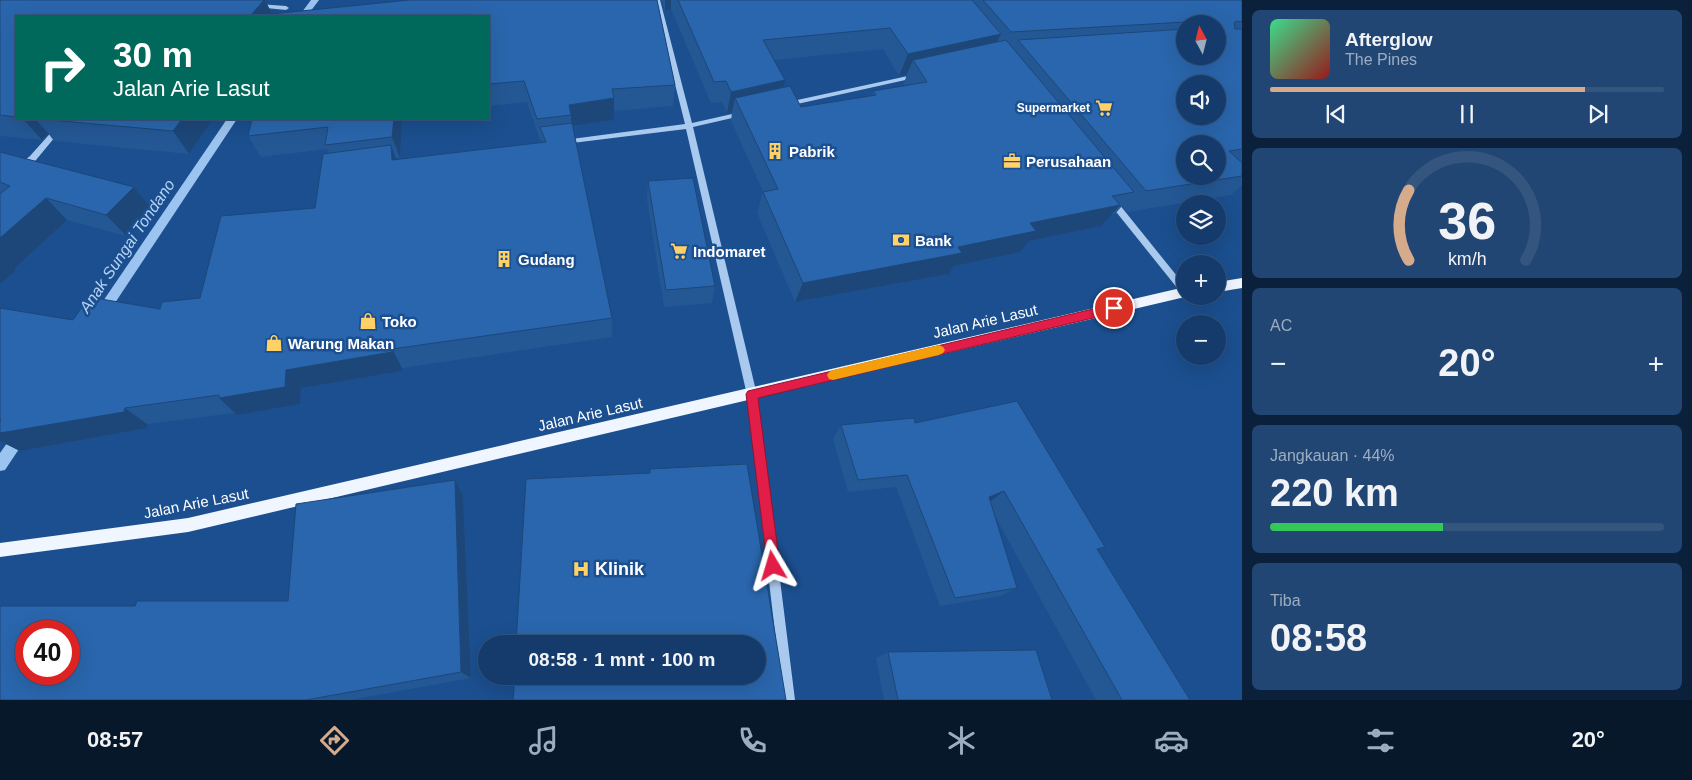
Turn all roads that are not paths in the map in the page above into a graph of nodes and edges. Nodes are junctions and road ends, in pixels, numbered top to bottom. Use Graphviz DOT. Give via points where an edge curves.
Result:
graph roads {
  1 [pos="657,0"];
  2 [pos="247,5"];
  3 [pos="286,8"];
  4 [pos="921,75"];
  5 [pos="776,107"];
  6 [pos="747,113"];
  7 [pos="66,120"];
  8 [pos="689,126"];
  9 [pos="551,143"];
  10 [pos="13,174"];
  11 [pos="1104,191"];
  12 [pos="1176,281"];
  13 [pos="1242,282"];
  14 [pos="1226,285"];
  15 [pos="1176,294"];
  16 [pos="752,394"];
  17 [pos="0,550"];
  18 [pos="789,700"];
  1 -- 8 [label="street"];
  2 -- 3 [label="street"];
  4 -- 5 [label="street"];
  6 -- 8 [label="street"];
  7 -- 10 [label="street" via="33,158"];
  8 -- 9 [label="street"];
  8 -- 16 [label="street"];
  11 -- 12 [label="street"];
  13 -- 14 [label="main road"];
  15 -- 16 [label="main road, Jalan Arie Lasut"];
  16 -- 17 [label="main road, Jalan Arie Lasut" via="188,525"];
  16 -- 18 [label="street"];
}
